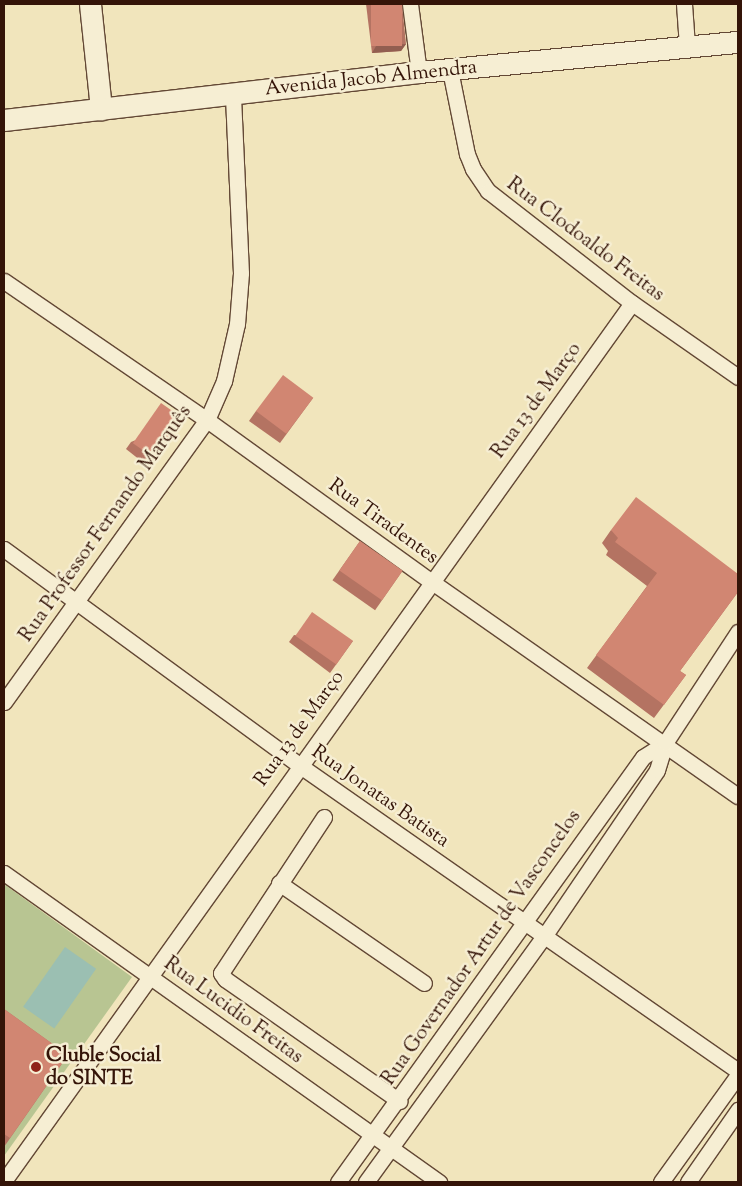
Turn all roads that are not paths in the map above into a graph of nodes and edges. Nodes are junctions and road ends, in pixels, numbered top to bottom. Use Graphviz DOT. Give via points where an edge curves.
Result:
graph roads {
  1 [pos="90,4"];
  2 [pos="410,4"];
  3 [pos="684,4"];
  4 [pos="738,42"];
  5 [pos="688,46"];
  6 [pos="450,70"];
  7 [pos="418,72"];
  8 [pos="233,94"];
  9 [pos="101,109"];
  10 [pos="4,120"];
  11 [pos="4,280"];
  12 [pos="632,303"];
  13 [pos="738,377"];
  14 [pos="207,420"];
  15 [pos="4,550"];
  16 [pos="432,582"];
  17 [pos="76,600"];
  18 [pos="738,632"];
  19 [pos="4,702"];
  20 [pos="664,743"];
  21 [pos="299,765"];
  22 [pos="738,796"];
  23 [pos="324,817"];
  24 [pos="4,872"];
  25 [pos="279,883"];
  26 [pos="523,923"];
  27 [pos="545,935"];
  28 [pos="150,976"];
  29 [pos="424,983"];
  30 [pos="738,1071"];
  31 [pos="738,1075"];
  32 [pos="399,1101"];
  33 [pos="738,1110"];
  34 [pos="373,1136"];
  35 [pos="390,1149"];
  36 [pos="4,1181"];
  37 [pos="338,1182"];
  38 [pos="366,1182"];
  39 [pos="438,1182"];
  40 [pos="661,1182"];
  41 [pos="688,1182"];
  1 -- 9 [label="street"];
  2 -- 7 [label="street"];
  3 -- 5 [label="street"];
  4 -- 5 [label="street, Avenida Jacob Almendra"];
  5 -- 6 [label="street, Avenida Jacob Almendra"];
  6 -- 7 [label="street, Avenida Jacob Almendra"];
  6 -- 12 [label="street, Rua Clodoaldo Freitas" via="467,154 483,184 508,209"];
  7 -- 8 [label="street, Avenida Jacob Almendra"];
  8 -- 9 [label="street, Avenida Jacob Almendra"];
  8 -- 14 [label="street, Rua Professor Fernando Marquês" via="241,273 237,324 224,381"];
  9 -- 10 [label="street, Avenida Jacob Almendra"];
  11 -- 14 [label="street, Rua Tiradentes"];
  12 -- 13 [label="street, Rua Clodoaldo Freitas"];
  12 -- 16 [label="street, Rua 13 de Março"];
  14 -- 16 [label="street, Rua Tiradentes"];
  14 -- 17 [label="street, Rua Professor Fernando Marquês"];
  15 -- 17 [label="street, Rua Jonatas Batista"];
  16 -- 20 [label="street, Rua Tiradentes"];
  16 -- 21 [label="street, Rua 13 de Março"];
  17 -- 19 [label="street, Rua Professor Fernando Marquês"];
  17 -- 21 [label="street, Rua Jonatas Batista"];
  18 -- 20 [label="street, Rua Governador Artur de Vasconcelos"];
  20 -- 22 [label="street, Rua Tiradentes"];
  20 -- 26 [label="street, Rua Governador Artur de Vasconcelos" via="643,757"];
  20 -- 27 [label="street, Rua Governador Artur de Vasconcelos" via="657,770"];
  21 -- 26 [label="street, Rua Jonatas Batista"];
  21 -- 28 [label="street, Rua 13 de Março"];
  23 -- 25 [label="street"];
  24 -- 28 [label="street, Rua Lucidio Freitas"];
  25 -- 29 [label="street"];
  25 -- 32 [label="street" via="221,968 222,975"];
  26 -- 27 [label="street, Rua Jonatas Batista"];
  26 -- 32 [label="street, Rua Governador Artur de Vasconcelos"];
  27 -- 30 [label="street, Rua Jonatas Batista"];
  27 -- 35 [label="street, Rua Governador Artur de Vasconcelos"];
  28 -- 34 [label="street, Rua Lucidio Freitas"];
  28 -- 36 [label="street, Rua 13 de Março"];
  31 -- 40 [label="street"];
  32 -- 34 [label="street, Rua Governador Artur de Vasconcelos"];
  33 -- 41 [label="street"];
  34 -- 35 [label="street, Rua Lucidio Freitas"];
  34 -- 37 [label="street, Rua Governador Artur de Vasconcelos"];
  35 -- 38 [label="street, Rua Governador Artur de Vasconcelos"];
  35 -- 39 [label="street, Rua Lucidio Freitas"];
}
